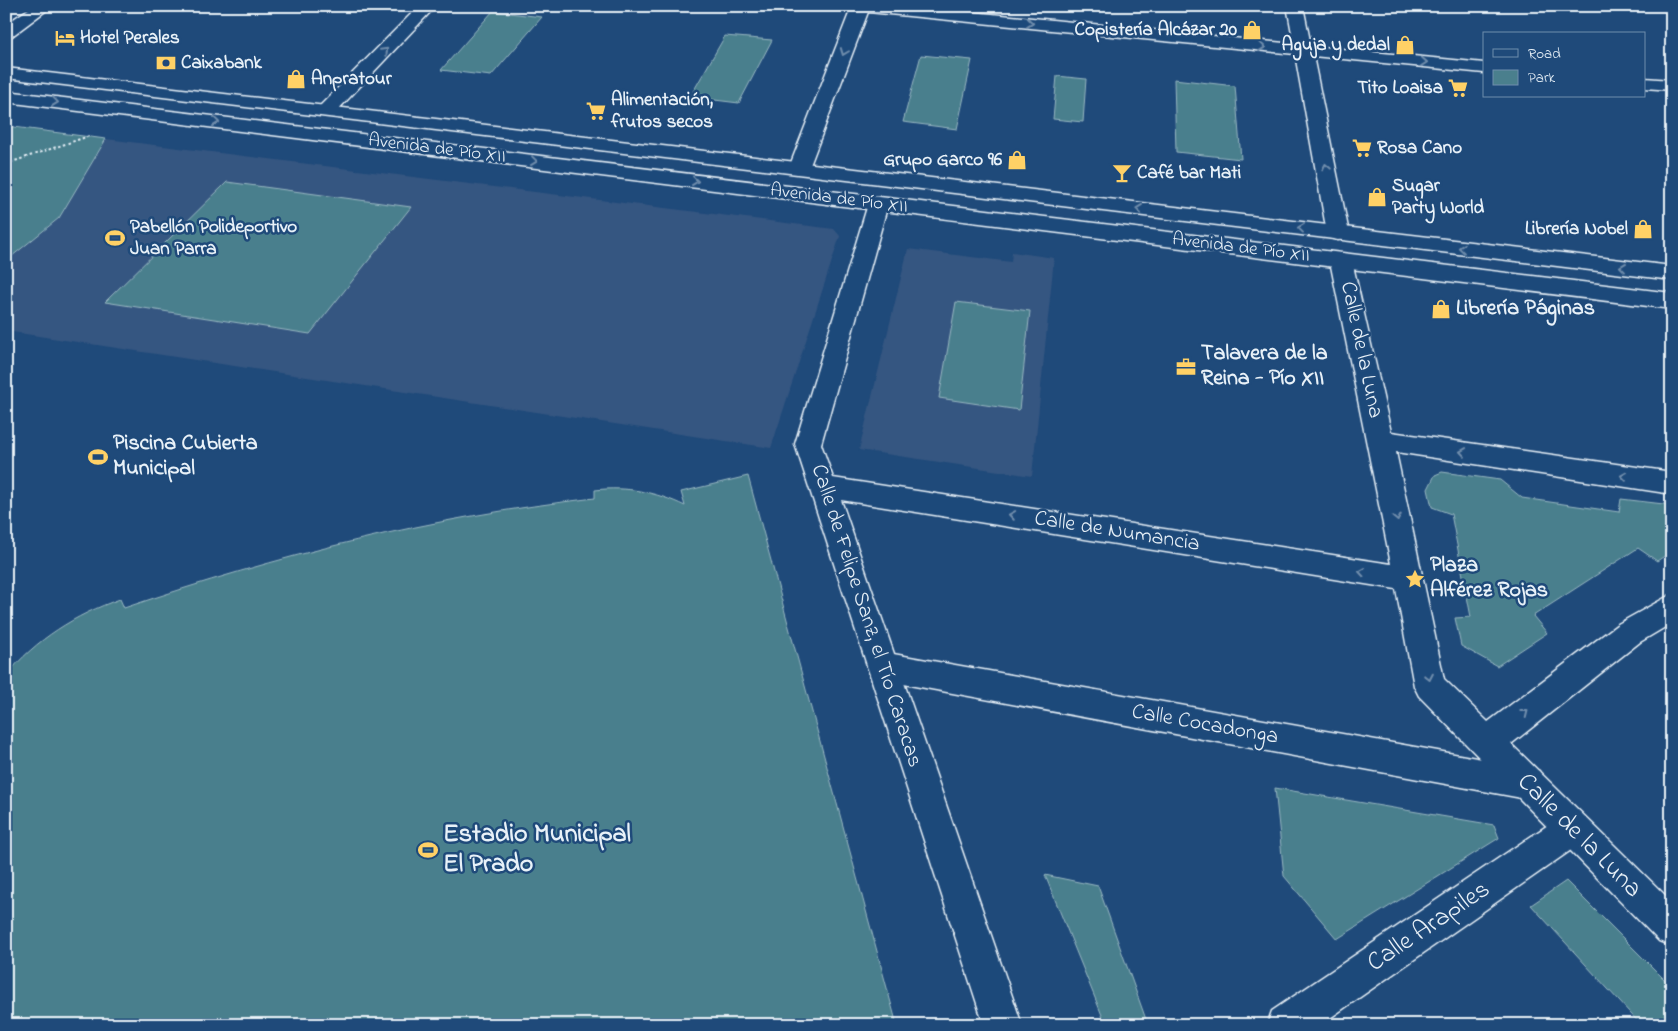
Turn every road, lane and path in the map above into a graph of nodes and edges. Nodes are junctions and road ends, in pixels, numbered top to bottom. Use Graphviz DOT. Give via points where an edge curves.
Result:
graph roads {
  1 [pos="44,6"];
  2 [pos="428,6"];
  3 [pos="861,6"];
  4 [pos="1295,6"];
  5 [pos="6,32"];
  6 [pos="1304,51"];
  7 [pos="1483,68"];
  8 [pos="6,73"];
  9 [pos="1646,83"];
  10 [pos="1672,85"];
  11 [pos="6,96"];
  12 [pos="326,111"];
  13 [pos="798,168"];
  14 [pos="878,204"];
  15 [pos="1338,232"];
  16 [pos="1341,261"];
  17 [pos="1672,273"];
  18 [pos="1672,301"];
  19 [pos="1380,440"];
  20 [pos="1672,483"];
  21 [pos="823,487"];
  22 [pos="1410,579"];
  23 [pos="1672,607"];
  24 [pos="882,666"];
  25 [pos="1487,743"];
  26 [pos="1528,784"];
  27 [pos="1572,829"];
  28 [pos="1672,928"];
  29 [pos="1003,1025"];
  30 [pos="1286,1025"];
  1 -- 5 [label="street"];
  12 -- 2 [label="street, one-way"];
  3 -- 6 [label="street, one-way"];
  3 -- 13 [label="street, one-way"];
  4 -- 6 [label="street"];
  6 -- 7 [label="street, one-way"];
  15 -- 6 [label="street, one-way"];
  8 -- 12 [label="street, Avenida de Pío XII"];
  9 -- 10 [label="street"];
  11 -- 14 [label="street, Avenida de Pío XII, one-way"];
  12 -- 13 [label="street, Avenida de Pío XII"];
  15 -- 13 [label="street, Avenida de Pío XII, one-way"];
  14 -- 16 [label="street, Avenida de Pío XII"];
  14 -- 21 [label="street, Calle de Felipe Sanz, el Tío Caracas" via="808,444"];
  17 -- 15 [label="street, Avenida de Pío XII, one-way"];
  16 -- 18 [label="street, Avenida de Pío XII"];
  16 -- 19 [label="street, Calle de la Luna"];
  20 -- 19 [label="street, one-way"];
  19 -- 22 [label="street, one-way"];
  22 -- 21 [label="street, Calle de Numancia, one-way"];
  21 -- 24 [label="street, Calle de Felipe Sanz, el Tío Caracas"];
  22 -- 25 [label="street, one-way" via="1430,686"];
  25 -- 23 [label="street, one-way" via="1629,633"];
  24 -- 26 [label="street, Calle Cocadonga"];
  24 -- 29 [label="street, Calle de Felipe Sanz, el Tío Caracas"];
  25 -- 26 [label="street, Calle de la Luna"];
  26 -- 27 [label="street, Calle de la Luna"];
  27 -- 28 [label="street, Calle de la Luna"];
  27 -- 30 [label="street, Calle Arapiles"];
}
